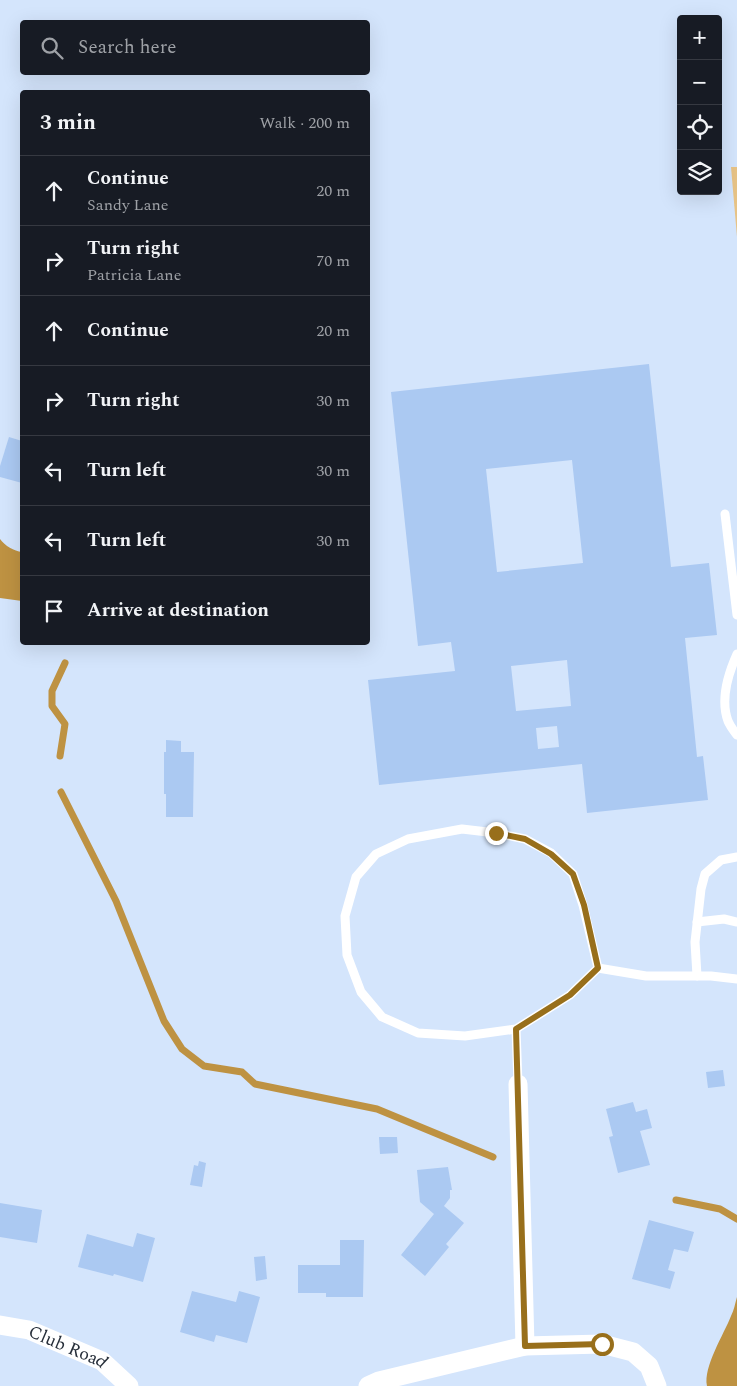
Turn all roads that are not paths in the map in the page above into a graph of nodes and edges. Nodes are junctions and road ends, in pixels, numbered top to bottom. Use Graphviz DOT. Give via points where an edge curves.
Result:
graph roads {
  1 [pos="725,514"];
  2 [pos="737,615"];
  3 [pos="737,654"];
  4 [pos="737,735"];
  5 [pos="737,857"];
  6 [pos="698,922"];
  7 [pos="737,922"];
  8 [pos="598,968"];
  9 [pos="697,976"];
  10 [pos="737,979"];
  11 [pos="516,1029"];
  12 [pos="518,1084"];
  13 [pos="0,1325"];
  14 [pos="525,1346"];
  15 [pos="130,1386"];
  16 [pos="368,1386"];
  17 [pos="657,1386"];
  1 -- 2 [label="lane"];
  3 -- 4 [label="lane" via="726,684 725,701 728,722"];
  5 -- 6 [label="lane" via="722,860 705,874"];
  6 -- 7 [label="lane" via="724,919"];
  6 -- 9 [label="lane" via="695,942"];
  8 -- 9 [label="lane" via="646,976"];
  8 -- 11 [label="lane" via="570,995"];
  8 -- 11 [label="lane" via="584,905 573,874 551,854 525,839 462,829 408,839 376,854 356,877 345,916 347,955 361,992 382,1017 418,1033 465,1036"];
  9 -- 10 [label="lane"];
  11 -- 12 [label="lane"];
  12 -- 14 [label="street"];
  13 -- 15 [label="street, Club Road" via="29,1330 102,1360"];
  14 -- 16 [label="street"];
  14 -- 17 [label="street" via="602,1344 633,1352 649,1366"];
}
